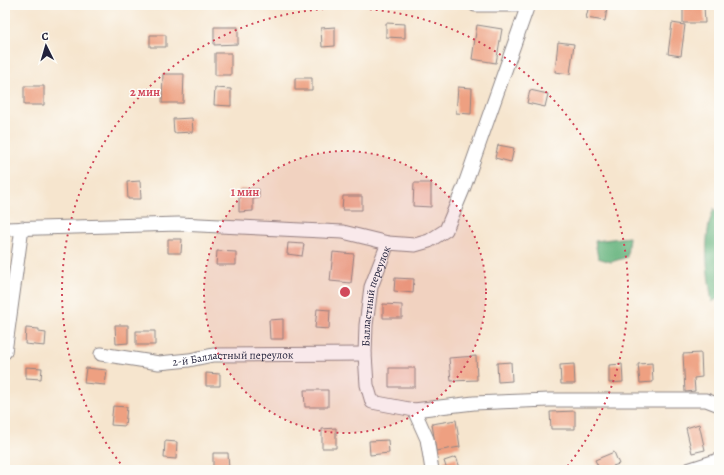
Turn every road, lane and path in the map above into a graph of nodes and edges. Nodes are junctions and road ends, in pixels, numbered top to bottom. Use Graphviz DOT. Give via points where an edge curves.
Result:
graph roads {
  1 [pos="475,5"];
  2 [pos="528,5"];
  3 [pos="5,228"];
  4 [pos="22,228"];
  5 [pos="388,243"];
  6 [pos="5,352"];
  7 [pos="101,354"];
  8 [pos="365,354"];
  9 [pos="719,405"];
  10 [pos="414,410"];
  11 [pos="719,460"];
  12 [pos="432,470"];
  13 [pos="688,470"];
  1 -- 2 [label="street"];
  2 -- 5 [label="street, Балластный переулок" via="464,188 446,230 429,241 415,245"];
  3 -- 4 [label="street"];
  4 -- 5 [label="street" via="179,224 343,232"];
  4 -- 6 [label="street"];
  5 -- 8 [label="street, Балластный переулок" via="370,287"];
  7 -- 8 [label="street, 2-й Балластный переулок" via="160,363 214,355"];
  8 -- 10 [label="street, Балластный переулок" via="367,385 372,402"];
  9 -- 10 [label="street" via="706,400 549,400 474,403"];
  10 -- 12 [label="street" via="427,439"];
  11 -- 13 [label="street"];
}
